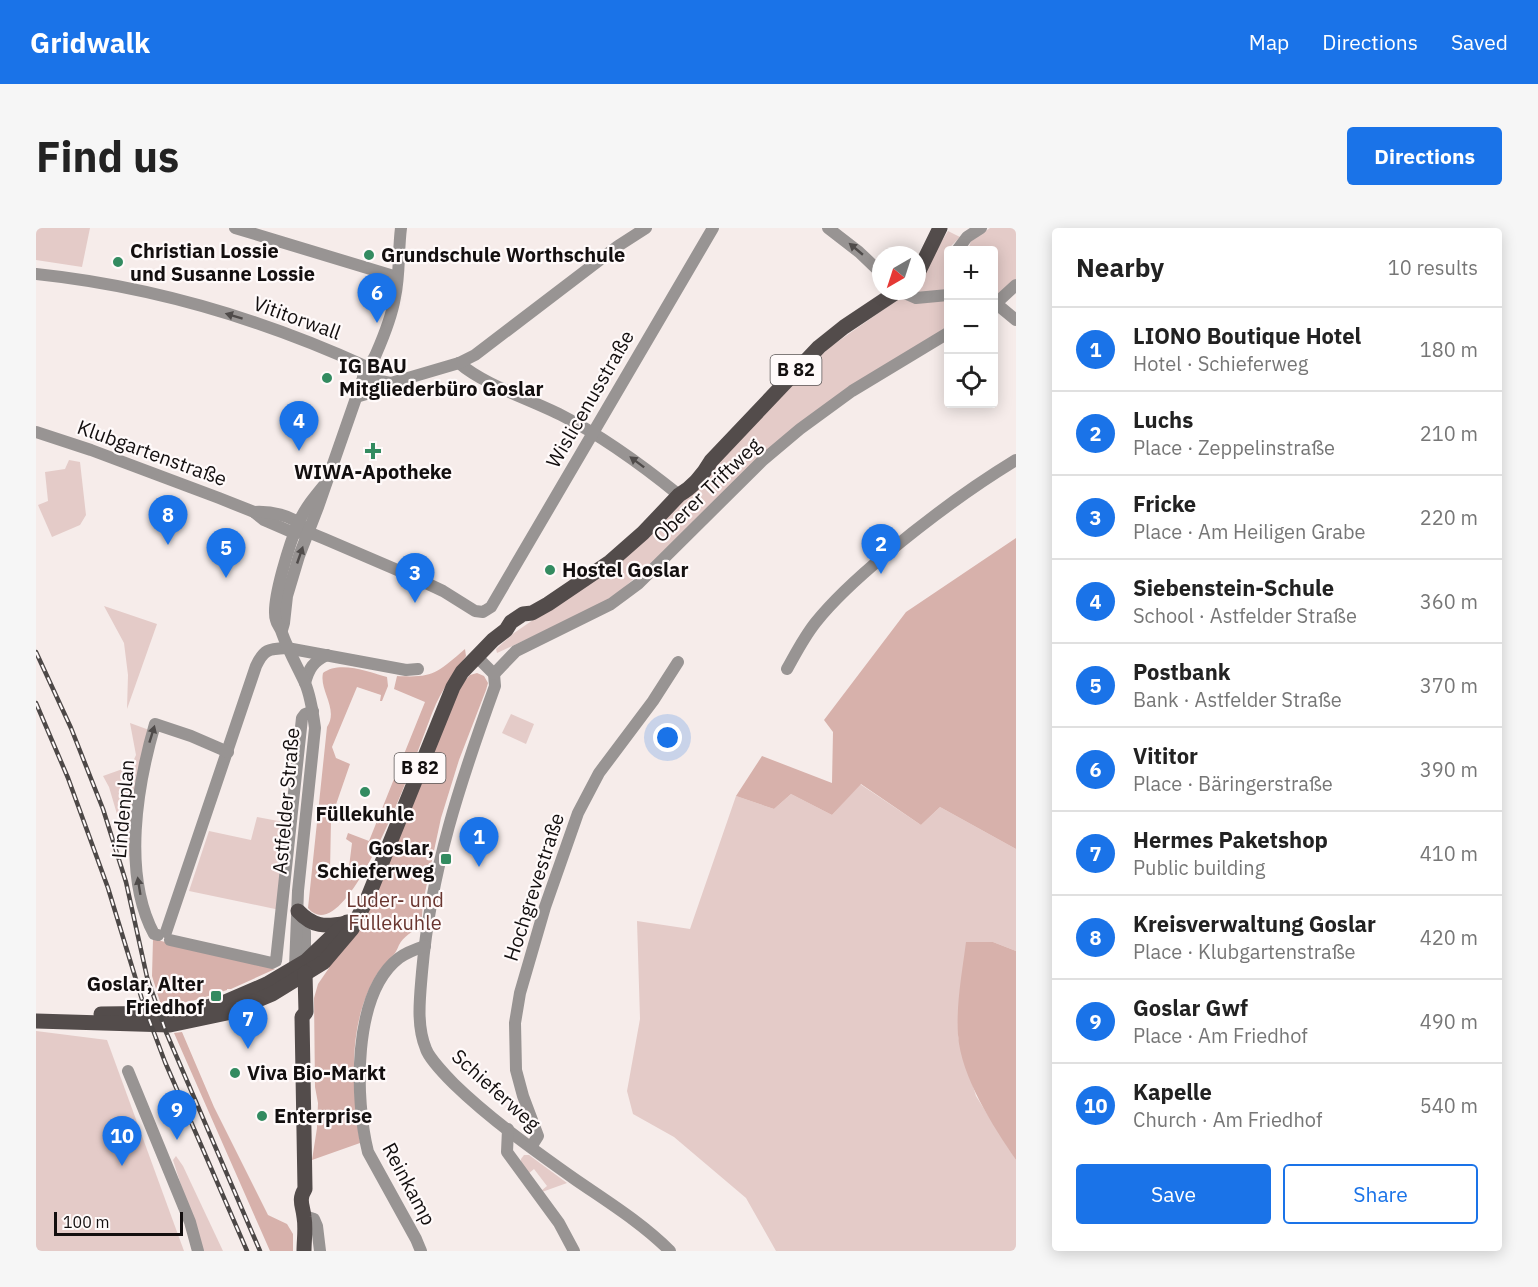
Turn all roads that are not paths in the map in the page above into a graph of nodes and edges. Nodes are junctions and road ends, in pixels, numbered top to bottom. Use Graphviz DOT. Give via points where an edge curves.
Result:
graph roads {
  1 [pos="238,228"];
  2 [pos="401,228"];
  3 [pos="646,228"];
  4 [pos="713,228"];
  5 [pos="828,228"];
  6 [pos="940,228"];
  7 [pos="981,228"];
  8 [pos="960,246"];
  9 [pos="926,251"];
  10 [pos="872,264"];
  11 [pos="36,274"];
  12 [pos="397,277"];
  13 [pos="1016,285"];
  14 [pos="944,295"];
  15 [pos="926,297"];
  16 [pos="885,300"];
  17 [pos="998,301"];
  18 [pos="998,307"];
  19 [pos="1016,320"];
  20 [pos="944,335"];
  21 [pos="459,363"];
  22 [pos="365,372"];
  23 [pos="391,383"];
  24 [pos="356,397"];
  25 [pos="36,432"];
  26 [pos="593,432"];
  27 [pos="1016,460"];
  28 [pos="325,484"];
  29 [pos="679,495"];
  30 [pos="297,528"];
  31 [pos="308,532"];
  32 [pos="282,630"];
  33 [pos="287,648"];
  34 [pos="327,655"];
  35 [pos="477,657"];
  36 [pos="678,662"];
  37 [pos="418,669"];
  38 [pos="787,669"];
  39 [pos="494,674"];
  40 [pos="305,683"];
  41 [pos="313,711"];
  42 [pos="228,752"];
  43 [pos="360,910"];
  44 [pos="298,911"];
  45 [pos="346,923"];
  46 [pos="165,936"];
  47 [pos="425,946"];
  48 [pos="300,970"];
  49 [pos="36,1011"];
  50 [pos="36,1021"];
  51 [pos="128,1071"];
  52 [pos="508,1129"];
  53 [pos="531,1147"];
  54 [pos="304,1216"];
  55 [pos="198,1251"];
  56 [pos="304,1251"];
  57 [pos="320,1251"];
  58 [pos="421,1251"];
  59 [pos="574,1251"];
  60 [pos="670,1251"];
  1 -- 12 [label="street"];
  2 -- 12 [label="street, Astfelder Straße"];
  3 -- 21 [label="street"];
  4 -- 26 [label="street, Wislicenusstraße"];
  10 -- 5 [label="street, one-way"];
  6 -- 9 [label="main road"];
  7 -- 8 [label="street"];
  22 -- 11 [label="street, Vititorwall, one-way" via="280,330 193,303"];
  12 -- 22 [label="street, Astfelder Straße" via="395,297 383,332 367,356"];
  13 -- 17 [label="street"];
  14 -- 15 [label="street"];
  16 -- 29 [label="main road, B 82" via="819,347 711,461 700,466"];
  18 -- 19 [label="street"];
  20 -- 39 [label="street, Oberer Triftweg" via="852,391 800,429 638,584 611,604 516,651"];
  21 -- 23 [label="street"];
  21 -- 26 [label="street" via="471,374"];
  22 -- 23 [label="street, Vititorwall"];
  22 -- 24 [label="street, Astfelder Straße"];
  23 -- 24 [label="street"];
  24 -- 28 [label="street, Astfelder Straße"];
  25 -- 30 [label="street, Klubgartenstraße" via="254,512 269,511"];
  29 -- 26 [label="street, one-way"];
  26 -- 31 [label="street, Wislicenusstraße" via="501,590 483,612"];
  27 -- 38 [label="street" via="917,528 870,568 816,622"];
  28 -- 30 [label="street, Astfelder Straße"];
  28 -- 31 [label="street, Astfelder Straße"];
  29 -- 35 [label="main road, B 82" via="610,562 520,625 506,630"];
  30 -- 31 [label="street"];
  30 -- 32 [label="street, Astfelder Straße" via="276,599 275,620"];
  32 -- 31 [label="street, Astfelder Straße, one-way" via="287,596"];
  32 -- 33 [label="street, Astfelder Straße"];
  33 -- 34 [label="street"];
  33 -- 40 [label="street, Astfelder Straße"];
  33 -- 42 [label="street" via="270,649 259,659"];
  34 -- 37 [label="street"];
  34 -- 40 [label="street" via="310,666"];
  35 -- 39 [label="street"];
  35 -- 43 [label="main road, B 82" via="451,694"];
  36 -- 53 [label="street, Hochgrevestraße" via="654,701 599,773 578,813 545,907 515,1023 516,1070 538,1136"];
  39 -- 47 [label="street, Schieferweg" via="495,686 442,848"];
  40 -- 41 [label="street, Astfelder Straße"];
  41 -- 44 [label="street, Astfelder Straße" via="313,763"];
  41 -- 46 [label="street" via="302,718 276,961 232,956"];
  42 -- 46 [label="street"];
  46 -- 42 [label="street, Lindenplan, one-way" via="154,934 144,910 136,845 140,793 155,724"];
  43 -- 45 [label="main road, B 82"];
  43 -- 48 [label="main road, B 82" via="352,929 324,962"];
  44 -- 45 [label="main road" via="318,925"];
  44 -- 48 [label="street, Astfelder Straße" via="305,932"];
  45 -- 48 [label="main road, B 82"];
  47 -- 52 [label="street, Schieferweg" via="420,1027 426,1051 454,1084"];
  47 -- 58 [label="street, Reinkamp" via="398,958 376,990 366,1017 359,1080 368,1152"];
  48 -- 49 [label="main road" via="224,1003 181,1013"];
  48 -- 50 [label="main road" via="273,994 227,1013 183,1024"];
  48 -- 54 [label="main road, Astfelder Straße" via="306,1012 302,1017 304,1189 309,1199"];
  51 -- 55 [label="street" via="190,1222"];
  52 -- 53 [label="street, Schieferweg"];
  52 -- 59 [label="street" via="507,1152 559,1223"];
  53 -- 60 [label="street, Schieferweg"];
  54 -- 56 [label="main road, Astfelder Straße"];
  54 -- 57 [label="street" via="314,1219"];
}
